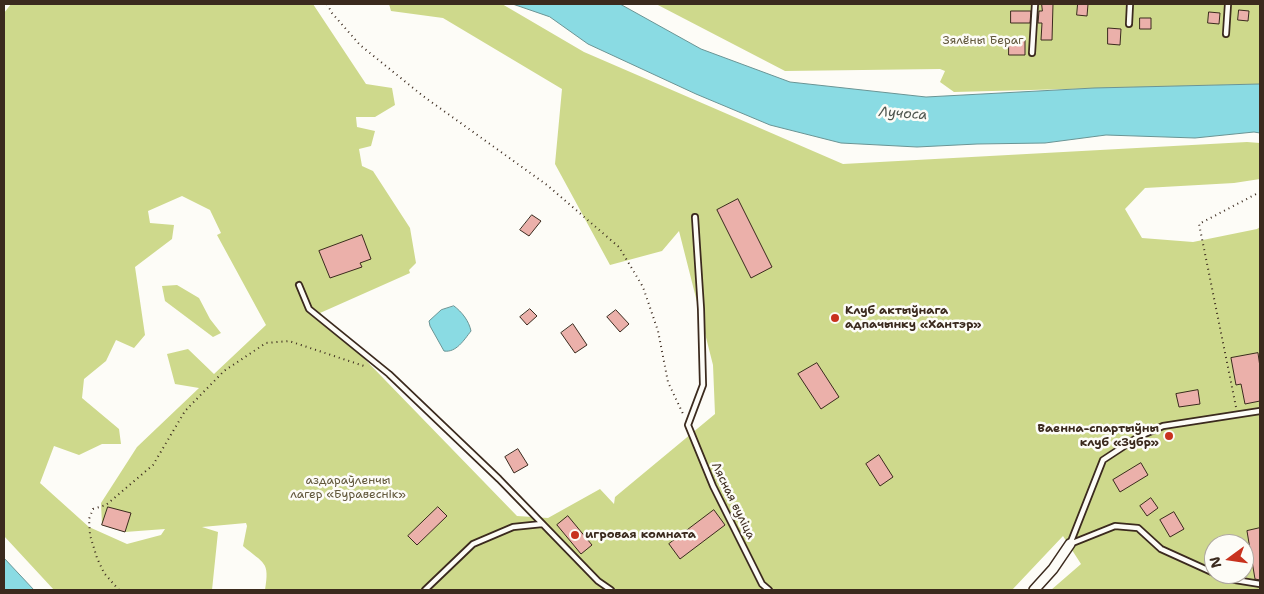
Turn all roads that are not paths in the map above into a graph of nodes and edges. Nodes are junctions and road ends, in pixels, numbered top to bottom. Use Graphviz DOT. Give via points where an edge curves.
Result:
graph roads {
  1 [pos="1035,4"];
  2 [pos="1130,4"];
  3 [pos="1228,4"];
  4 [pos="1129,24"];
  5 [pos="1226,34"];
  6 [pos="1032,53"];
  7 [pos="696,217"];
  8 [pos="299,285"];
  9 [pos="1260,411"];
  10 [pos="542,524"];
  11 [pos="1070,544"];
  12 [pos="1204,568"];
  13 [pos="425,590"];
  14 [pos="611,590"];
  15 [pos="769,590"];
  16 [pos="1034,590"];
  1 -- 6 [label="lane"];
  2 -- 4 [label="lane"];
  3 -- 5 [label="lane"];
  7 -- 15 [label="lane, Лясная вуліца" via="703,385 688,425 713,486 762,584"];
  8 -- 10 [label="lane" via="309,309 389,374"];
  9 -- 11 [label="lane" via="1163,426 1138,437 1103,460"];
  10 -- 13 [label="lane" via="512,528 474,544"];
  10 -- 14 [label="lane"];
  11 -- 12 [label="lane" via="1115,526 1138,528 1162,549"];
  11 -- 16 [label="street"];
}
